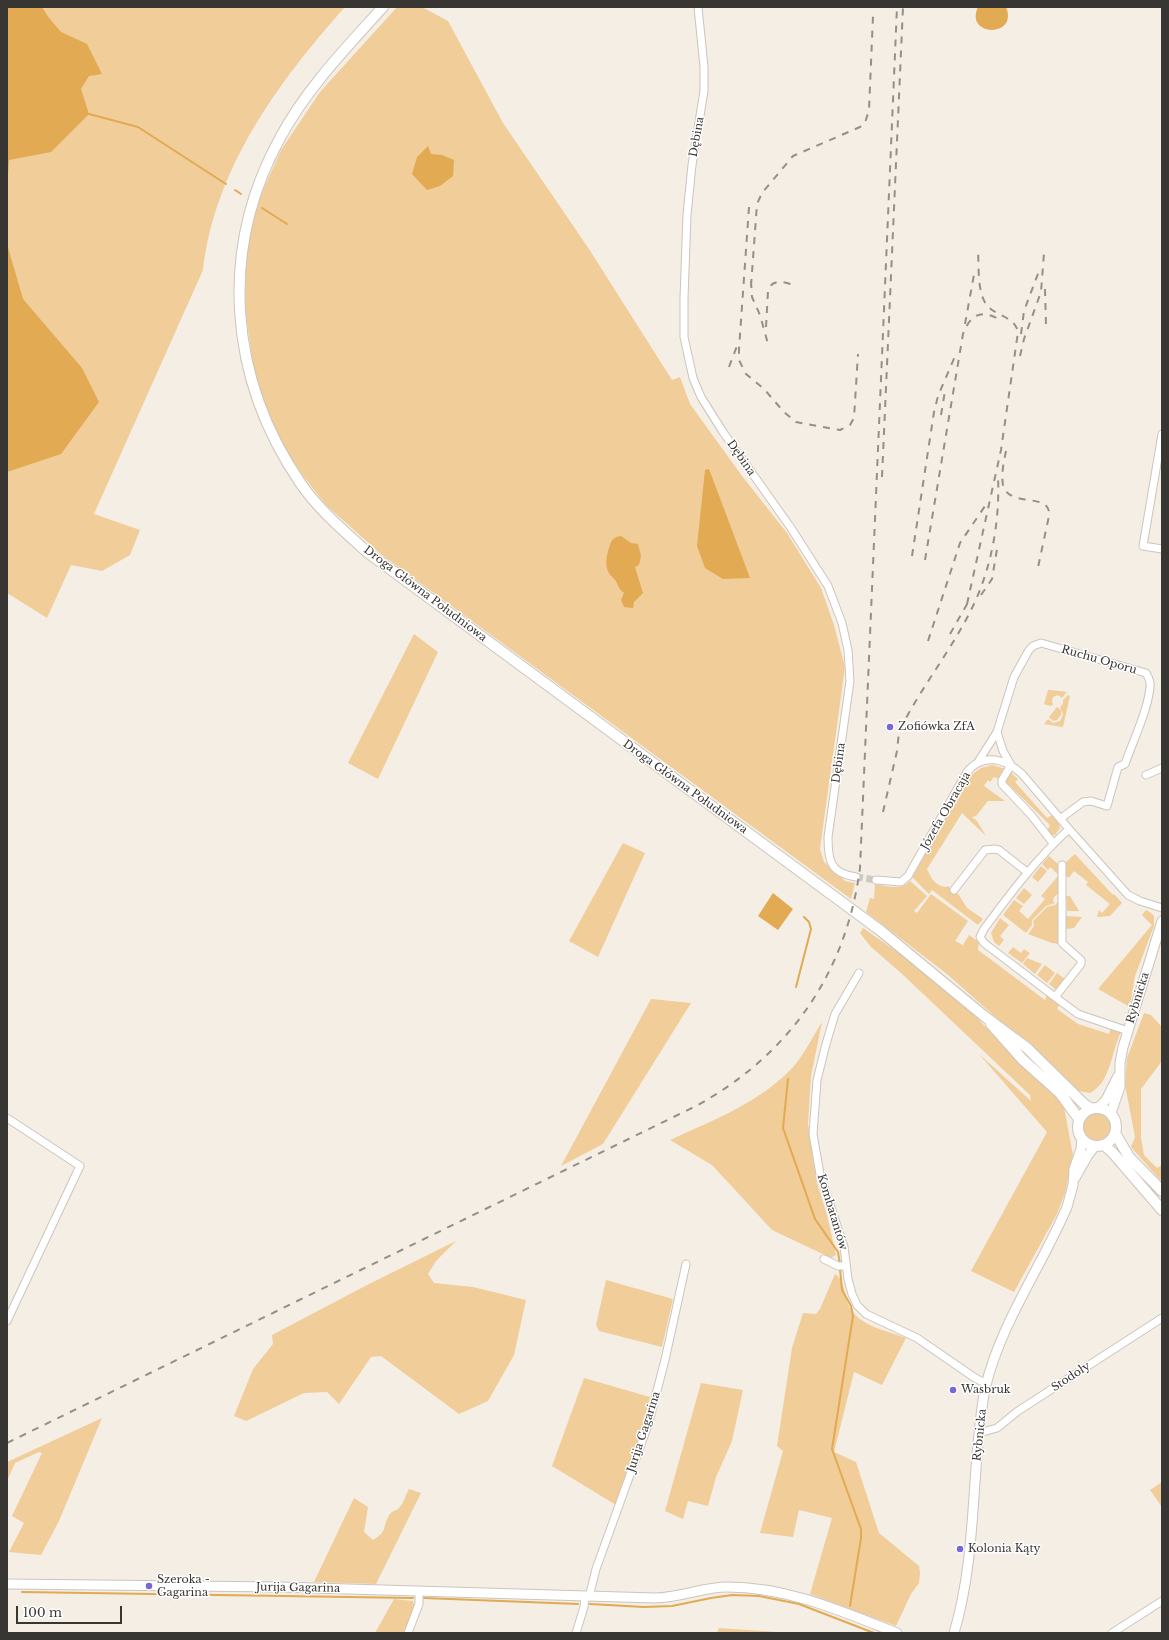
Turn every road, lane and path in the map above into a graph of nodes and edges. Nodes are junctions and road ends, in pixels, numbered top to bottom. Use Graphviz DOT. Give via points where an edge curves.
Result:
graph roads {
  1 [pos="383,7"];
  2 [pos="698,7"];
  3 [pos="1162,434"];
  4 [pos="1162,549"];
  5 [pos="997,732"];
  6 [pos="978,762"];
  7 [pos="1011,765"];
  8 [pos="1162,768"];
  9 [pos="1146,775"];
  10 [pos="1060,819"];
  11 [pos="1069,829"];
  12 [pos="1053,844"];
  13 [pos="1062,865"];
  14 [pos="1027,872"];
  15 [pos="856,877"];
  16 [pos="876,880"];
  17 [pos="954,890"];
  18 [pos="1162,908"];
  19 [pos="1162,925"];
  20 [pos="859,973"];
  21 [pos="1056,997"];
  22 [pos="984,1016"];
  23 [pos="1128,1031"];
  24 [pos="1119,1075"];
  25 [pos="1095,1108"];
  26 [pos="1111,1113"];
  27 [pos="7,1118"];
  28 [pos="1079,1119"];
  29 [pos="1115,1133"];
  30 [pos="1082,1139"];
  31 [pos="1099,1145"];
  32 [pos="1074,1182"];
  33 [pos="1162,1191"];
  34 [pos="1162,1210"];
  35 [pos="824,1259"];
  36 [pos="686,1264"];
  37 [pos="842,1266"];
  38 [pos="1162,1318"];
  39 [pos="7,1321"];
  40 [pos="987,1384"];
  41 [pos="979,1432"];
  42 [pos="7,1584"];
  43 [pos="419,1591"];
  44 [pos="587,1597"];
  45 [pos="1162,1601"];
  46 [pos="408,1633"];
  47 [pos="576,1633"];
  48 [pos="897,1633"];
  49 [pos="954,1633"];
  50 [pos="1112,1633"];
  1 -- 22 [label="main road, Droga Główna Południowa" via="323,76 280,137 253,198 244,236 239,274 239,317 244,355 268,429 284,458 320,507 367,552 875,927"];
  2 -- 15 [label="street, Dębina" via="704,91 692,165 684,338 693,378 701,397 828,586 842,623 848,650 850,681 828,837 828,855 830,862 840,872"];
  3 -- 4 [label="street" via="1143,546"];
  5 -- 6 [label="street, Ruchu Oporu"];
  5 -- 7 [label="street" via="1003,752"];
  5 -- 10 [label="street, Ruchu Oporu" via="1013,678 1033,646 1041,644 1146,673 1150,679 1150,687 1144,710 1125,764 1118,767 1107,806 1091,801 1083,802"];
  6 -- 7 [label="street, Józefa Obracaja" via="1002,761"];
  6 -- 16 [label="street, Józefa Obracaja" via="967,772 908,876 901,882"];
  7 -- 10 [label="street, Józefa Obracaja" via="1022,774"];
  7 -- 12 [label="street" via="1002,784 1031,815"];
  8 -- 9 [label="street"];
  10 -- 11 [label="street, Józefa Obracaja"];
  11 -- 12 [label="street"];
  11 -- 18 [label="street" via="1128,895"];
  12 -- 14 [label="street"];
  13 -- 21 [label="street" via="1062,943 1081,960 1081,964"];
  14 -- 17 [label="street" via="999,850 985,850"];
  14 -- 21 [label="street" via="980,937"];
  19 -- 23 [label="street, Rybnicka"];
  20 -- 37 [label="street, Kombatantów" via="832,1023 817,1080 813,1134 823,1185 844,1246"];
  21 -- 23 [label="street" via="1078,1014"];
  22 -- 25 [label="main road, Droga Główna Południowa" via="1027,1048 1084,1104"];
  22 -- 28 [label="main road, Droga Główna Południowa" via="1022,1059 1060,1093"];
  23 -- 24 [label="street, Rybnicka"];
  24 -- 25 [label="street, Rybnicka" via="1106,1100"];
  24 -- 26 [label="street, Rybnicka" via="1120,1087"];
  25 -- 26 [label="main road"];
  25 -- 28 [label="main road" via="1084,1112"];
  26 -- 29 [label="main road" via="1116,1123"];
  27 -- 39 [label="street" via="80,1166"];
  28 -- 30 [label="main road" via="1078,1131"];
  29 -- 31 [label="main road" via="1111,1140"];
  29 -- 33 [label="main road" via="1129,1158"];
  30 -- 31 [label="main road" via="1089,1144"];
  30 -- 32 [label="street, Rybnicka" via="1074,1168"];
  31 -- 32 [label="street, Rybnicka" via="1085,1160"];
  31 -- 34 [label="main road" via="1113,1153"];
  32 -- 40 [label="street, Rybnicka" via="1065,1213 1004,1334"];
  35 -- 37 [label="street"];
  36 -- 44 [label="street, Jurija Gagarina" via="648,1425"];
  37 -- 40 [label="street, Kombatantów" via="860,1310 917,1338"];
  38 -- 41 [label="street, Stodoły" via="1018,1411 997,1428"];
  40 -- 41 [label="street, Rybnicka"];
  41 -- 49 [label="street, Rybnicka" via="966,1580"];
  42 -- 43 [label="street, Jurija Gagarina"];
  43 -- 44 [label="street, Jurija Gagarina"];
  43 -- 46 [label="street" via="419,1604"];
  44 -- 47 [label="street"];
  44 -- 48 [label="street, Jurija Gagarina" via="666,1598 725,1587 760,1589 807,1599"];
  45 -- 50 [label="street"];
}
